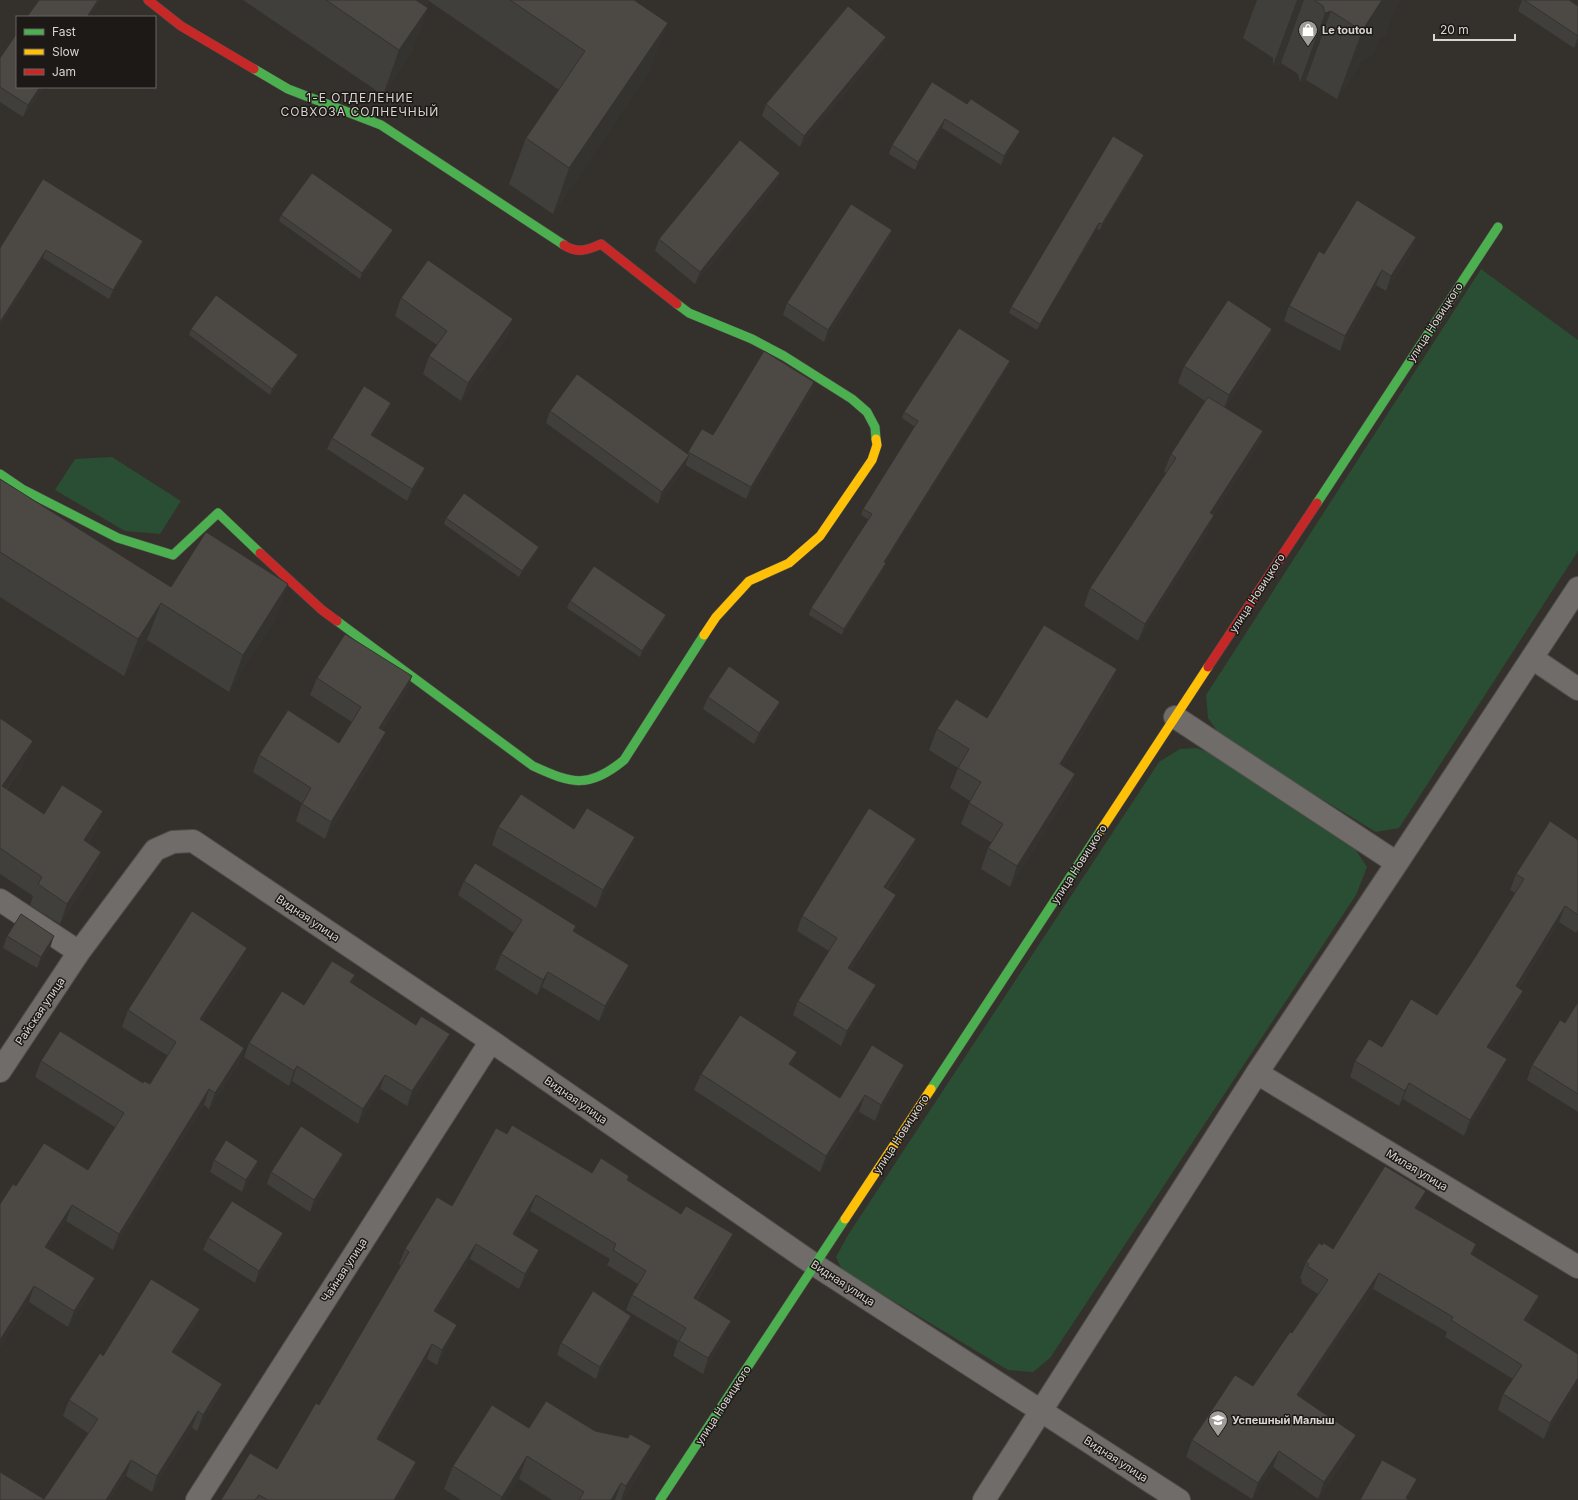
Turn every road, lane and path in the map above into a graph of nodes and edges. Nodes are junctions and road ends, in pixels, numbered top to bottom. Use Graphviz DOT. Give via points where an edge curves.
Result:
graph roads {
  1 [pos="148,0"];
  2 [pos="1498,227"];
  3 [pos="0,474"];
  4 [pos="1578,588"];
  5 [pos="1532,658"];
  6 [pos="1578,689"];
  7 [pos="1175,717"];
  8 [pos="1397,863"];
  9 [pos="0,900"];
  10 [pos="79,952"];
  11 [pos="491,1041"];
  12 [pos="0,1071"];
  13 [pos="1256,1073"];
  14 [pos="815,1265"];
  15 [pos="1578,1267"];
  16 [pos="1042,1411"];
  17 [pos="197,1500"];
  18 [pos="660,1500"];
  19 [pos="984,1500"];
  20 [pos="1179,1500"];
  1 -- 3 [label="street" via="181,26 288,89 381,125 570,250 586,251 600,244 689,313 752,339 784,356 852,399 867,412 874,427 877,445 872,460 820,536 789,563 749,581 716,618 624,760 603,776 581,782 558,778 533,766 469,719 322,610 218,513 173,555 118,538 22,489"];
  2 -- 7 [label="street, улица Новицкого"];
  4 -- 5 [label="street"];
  5 -- 6 [label="street"];
  5 -- 8 [label="street"];
  7 -- 8 [label="street"];
  7 -- 14 [label="street, улица Новицкого"];
  8 -- 13 [label="street"];
  9 -- 10 [label="street"];
  10 -- 11 [label="street, Видная улица" via="155,850 173,842 193,841"];
  10 -- 12 [label="street, Райская улица"];
  11 -- 14 [label="street, Видная улица"];
  11 -- 17 [label="street, Чайная улица"];
  13 -- 15 [label="street, Милая улица"];
  13 -- 16 [label="street"];
  14 -- 16 [label="street, Видная улица"];
  14 -- 18 [label="street, улица Новицкого"];
  16 -- 19 [label="street"];
  16 -- 20 [label="street, Видная улица"];
}
